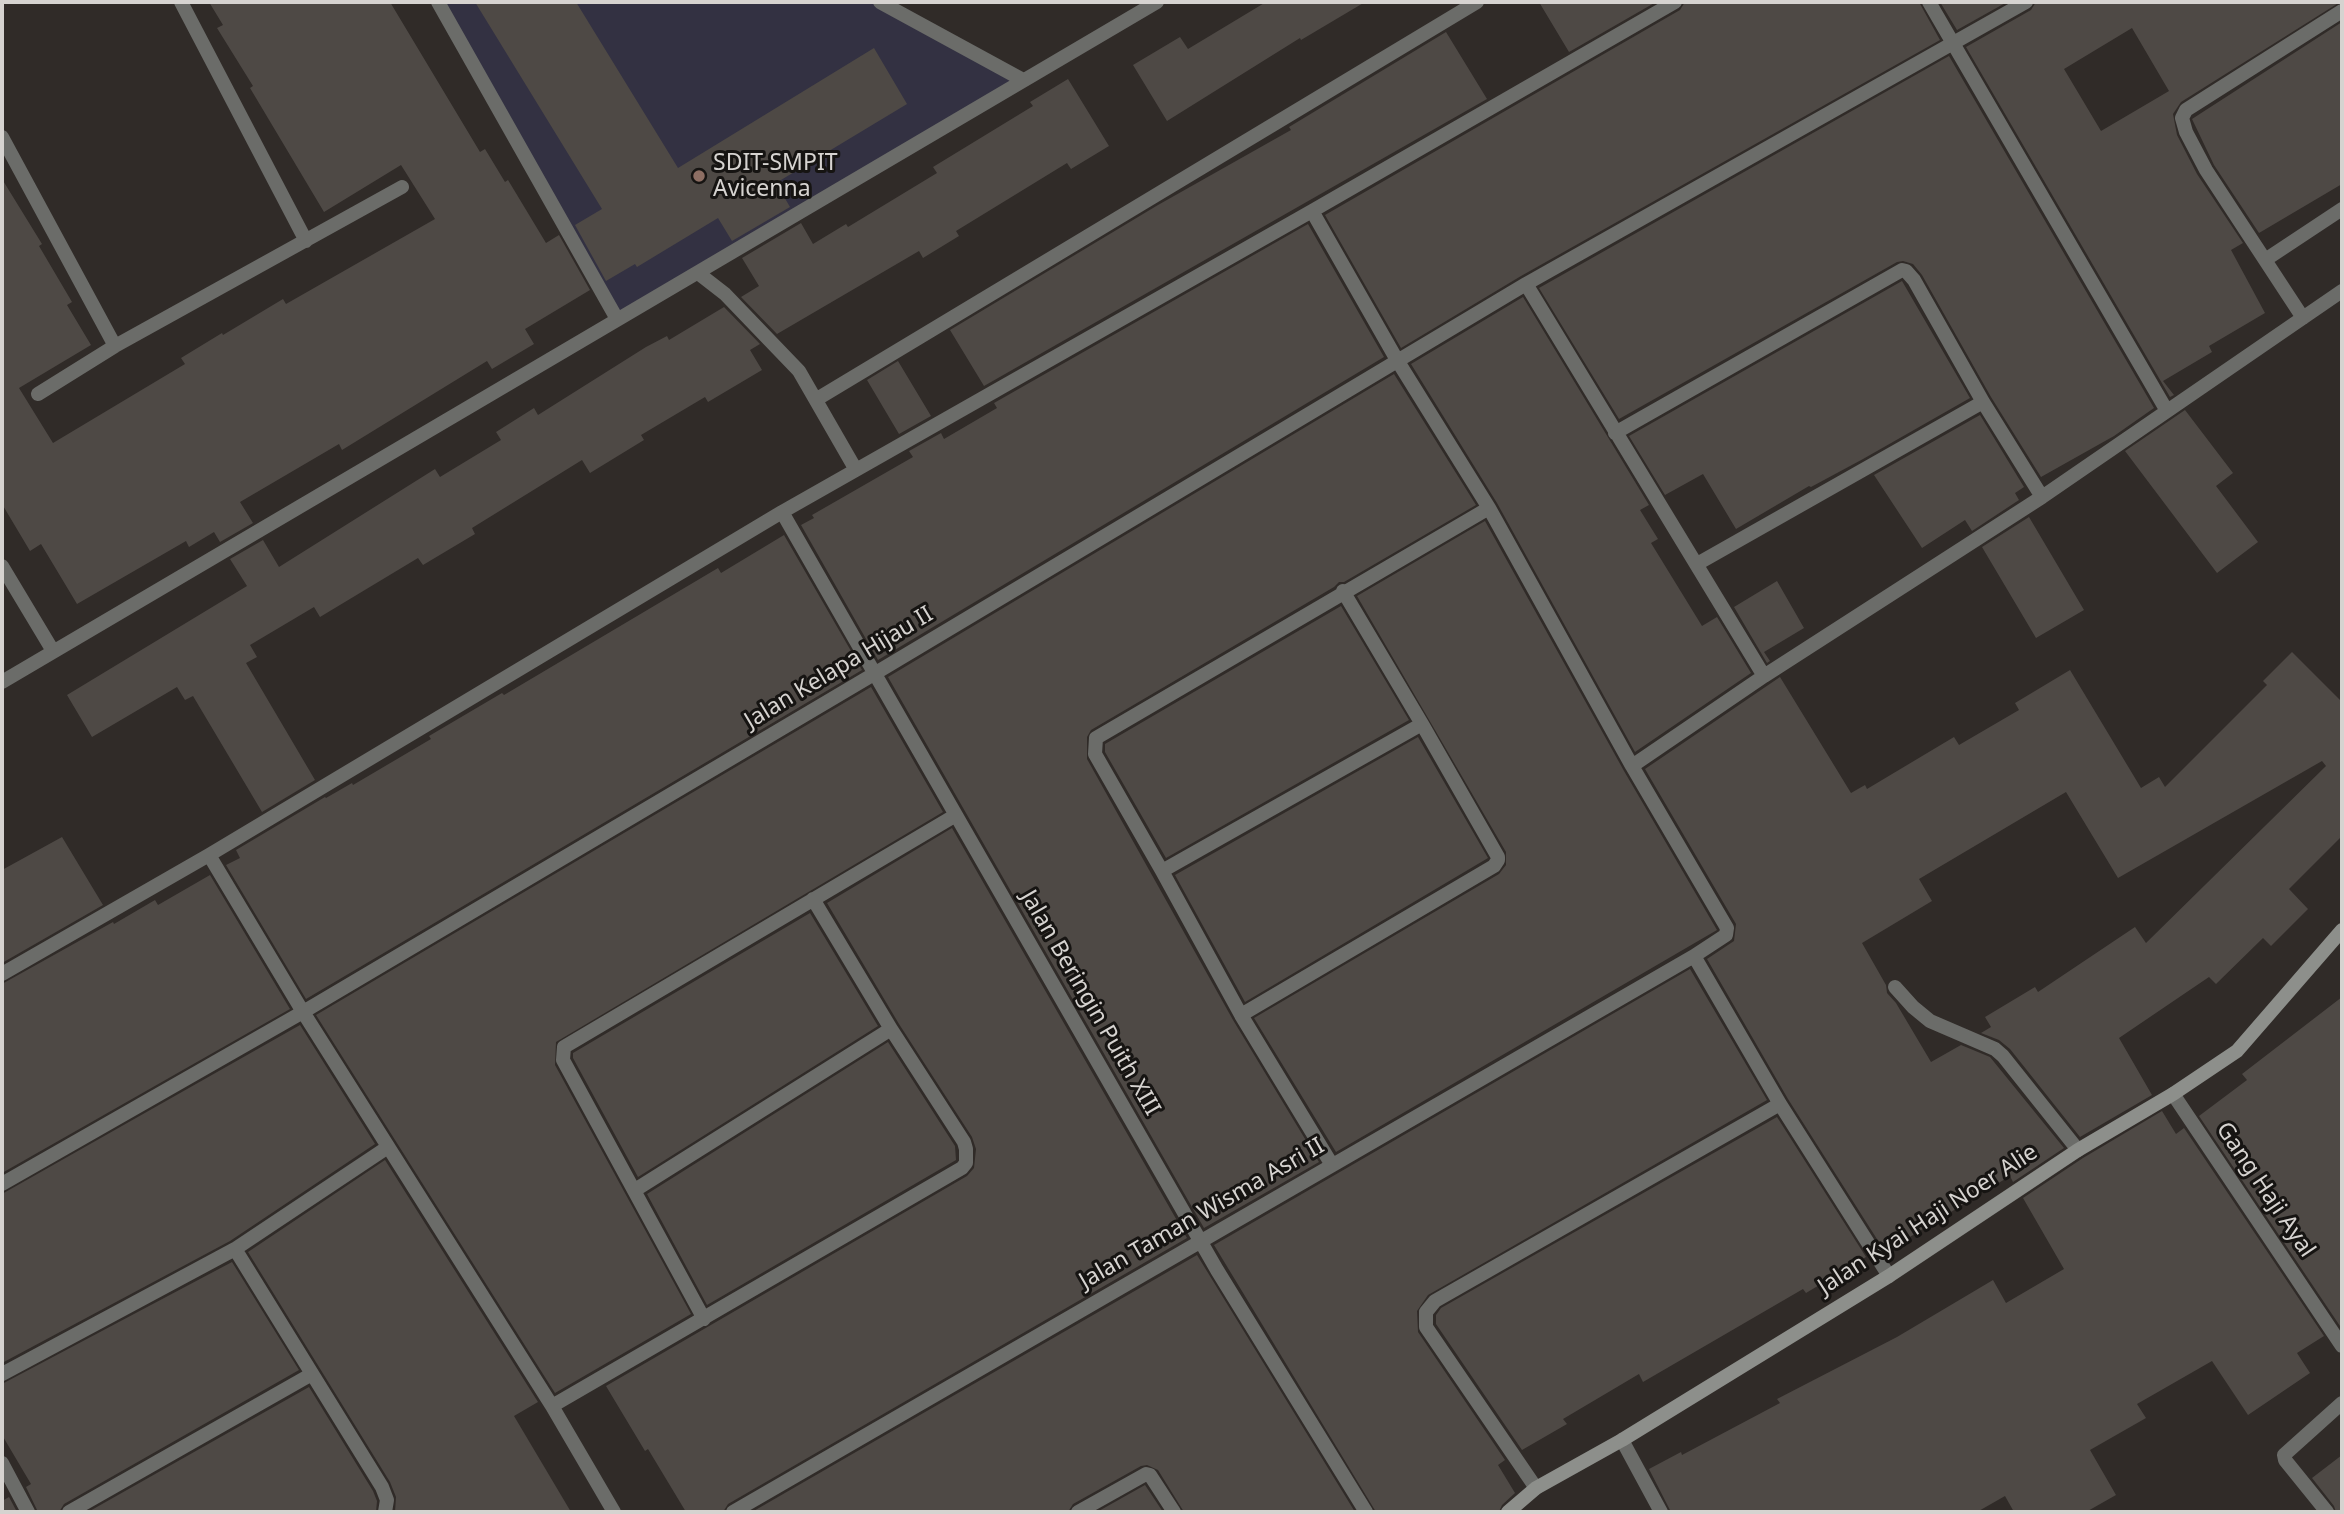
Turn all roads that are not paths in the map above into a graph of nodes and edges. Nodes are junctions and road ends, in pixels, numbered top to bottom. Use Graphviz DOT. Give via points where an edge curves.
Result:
graph roads {
  1 [pos="181,2"];
  2 [pos="438,2"];
  3 [pos="880,2"];
  4 [pos="1157,2"];
  5 [pos="1477,2"];
  6 [pos="1675,2"];
  7 [pos="1929,2"];
  8 [pos="2026,2"];
  9 [pos="2342,11"];
  10 [pos="1953,44"];
  11 [pos="1023,80"];
  12 [pos="2,137"];
  13 [pos="402,187"];
  14 [pos="2342,209"];
  15 [pos="1312,211"];
  16 [pos="306,241"];
  17 [pos="2265,260"];
  18 [pos="698,273"];
  19 [pos="1526,284"];
  20 [pos="2342,291"];
  21 [pos="2303,318"];
  22 [pos="617,319"];
  23 [pos="115,346"];
  24 [pos="1397,360"];
  25 [pos="38,394"];
  26 [pos="814,396"];
  27 [pos="1983,402"];
  28 [pos="2167,411"];
  29 [pos="1615,433"];
  30 [pos="856,470"];
  31 [pos="2042,497"];
  32 [pos="1489,508"];
  33 [pos="782,512"];
  34 [pos="1697,564"];
  35 [pos="2,566"];
  36 [pos="1343,592"];
  37 [pos="53,651"];
  38 [pos="874,674"];
  39 [pos="1764,676"];
  40 [pos="2,682"];
  41 [pos="1422,724"];
  42 [pos="1632,766"];
  43 [pos="956,815"];
  44 [pos="209,855"];
  45 [pos="1162,871"];
  46 [pos="813,899"];
  47 [pos="2342,930"];
  48 [pos="1694,956"];
  49 [pos="2,974"];
  50 [pos="1895,987"];
  51 [pos="303,1012"];
  52 [pos="1241,1015"];
  53 [pos="891,1029"];
  54 [pos="2173,1094"];
  55 [pos="1780,1104"];
  56 [pos="388,1147"];
  57 [pos="2078,1150"];
  58 [pos="1332,1165"];
  59 [pos="2,1184"];
  60 [pos="635,1190"];
  61 [pos="1200,1240"];
  62 [pos="235,1248"];
  63 [pos="1889,1276"];
  64 [pos="704,1319"];
  65 [pos="2342,1346"];
  66 [pos="2,1374"];
  67 [pos="312,1374"];
  68 [pos="2342,1403"];
  69 [pos="552,1406"];
  70 [pos="1622,1440"];
  71 [pos="2,1463"];
  72 [pos="1536,1488"];
  73 [pos="28,1512"];
  74 [pos="69,1512"];
  75 [pos="384,1512"];
  76 [pos="614,1512"];
  77 [pos="733,1512"];
  78 [pos="1078,1512"];
  79 [pos="1174,1512"];
  80 [pos="1366,1512"];
  81 [pos="1508,1512"];
  82 [pos="1661,1512"];
  83 [pos="2327,1512"];
  1 -- 16 [label="street"];
  2 -- 22 [label="street"];
  3 -- 11 [label="street"];
  4 -- 11 [label="street"];
  5 -- 26 [label="street"];
  6 -- 15 [label="street"];
  7 -- 10 [label="street"];
  8 -- 10 [label="street, Jalan Kelapa Hijau II"];
  9 -- 17 [label="street" via="2186,110 2182,118 2206,170"];
  10 -- 19 [label="street, Jalan Kelapa Hijau II"];
  10 -- 28 [label="street"];
  11 -- 18 [label="street"];
  12 -- 23 [label="street"];
  13 -- 16 [label="street"];
  14 -- 17 [label="street"];
  15 -- 24 [label="street"];
  15 -- 30 [label="street"];
  16 -- 23 [label="street"];
  17 -- 21 [label="street"];
  18 -- 22 [label="street"];
  18 -- 26 [label="street" via="725,294 799,371"];
  19 -- 24 [label="street, Jalan Kelapa Hijau II"];
  19 -- 29 [label="street"];
  20 -- 21 [label="street"];
  21 -- 28 [label="street"];
  22 -- 37 [label="street"];
  23 -- 25 [label="street"];
  24 -- 32 [label="street"];
  24 -- 38 [label="street, Jalan Kelapa Hijau II"];
  26 -- 30 [label="street"];
  27 -- 29 [label="street" via="1914,280 1902,270"];
  27 -- 31 [label="street"];
  27 -- 34 [label="street"];
  28 -- 31 [label="street"];
  29 -- 34 [label="street"];
  30 -- 33 [label="street"];
  31 -- 39 [label="street"];
  32 -- 36 [label="street"];
  32 -- 42 [label="street"];
  33 -- 38 [label="street, Jalan Beringin Puith XIII"];
  33 -- 44 [label="street"];
  34 -- 39 [label="street"];
  35 -- 37 [label="street"];
  36 -- 41 [label="street"];
  36 -- 45 [label="street" via="1096,738 1095,754"];
  37 -- 40 [label="street"];
  38 -- 43 [label="street, Jalan Beringin Puith XIII"];
  38 -- 51 [label="street, Jalan Kelapa Hijau II"];
  39 -- 42 [label="street"];
  41 -- 45 [label="street"];
  41 -- 52 [label="street" via="1498,857 1494,866"];
  42 -- 48 [label="street, Jalan Taman Wisma Asri II" via="1727,928 1721,939"];
  43 -- 46 [label="street"];
  43 -- 61 [label="street, Jalan Beringin Puith XIII"];
  44 -- 49 [label="street"];
  44 -- 51 [label="street"];
  45 -- 52 [label="street"];
  46 -- 53 [label="street"];
  46 -- 60 [label="street" via="564,1047 563,1060"];
  47 -- 54 [label="street, Jalan Kyai Haji Noer Alie" via="2237,1051"];
  48 -- 55 [label="street"];
  48 -- 58 [label="street, Jalan Taman Wisma Asri II"];
  50 -- 57 [label="street" via="1930,1021 2003,1056"];
  51 -- 56 [label="street"];
  51 -- 59 [label="street, Jalan Kelapa Hijau II"];
  52 -- 58 [label="street"];
  53 -- 60 [label="street"];
  53 -- 64 [label="street" via="964,1142 962,1168"];
  54 -- 57 [label="street, Jalan Kyai Haji Noer Alie"];
  54 -- 65 [label="street, Gang Haji Ayal"];
  55 -- 63 [label="street"];
  55 -- 72 [label="street" via="1435,1301 1426,1312 1426,1327"];
  56 -- 62 [label="street"];
  56 -- 69 [label="street"];
  57 -- 63 [label="street, Jalan Kyai Haji Noer Alie"];
  58 -- 61 [label="street, Jalan Taman Wisma Asri II"];
  60 -- 64 [label="street"];
  61 -- 77 [label="street, Jalan Taman Wisma Asri II"];
  61 -- 80 [label="street, Jalan Beringin Puith XIII"];
  62 -- 66 [label="street"];
  62 -- 67 [label="street"];
  63 -- 70 [label="street, Jalan Kyai Haji Noer Alie"];
  64 -- 69 [label="street"];
  67 -- 74 [label="street"];
  67 -- 75 [label="street" via="382,1487 387,1500"];
  68 -- 83 [label="street" via="2284,1455"];
  69 -- 76 [label="street"];
  70 -- 72 [label="street, Jalan Kyai Haji Noer Alie"];
  70 -- 82 [label="street"];
  71 -- 73 [label="street"];
  72 -- 81 [label="street, Jalan Kyai Haji Noer Alie"];
  78 -- 79 [label="street" via="1146,1474"];
}
